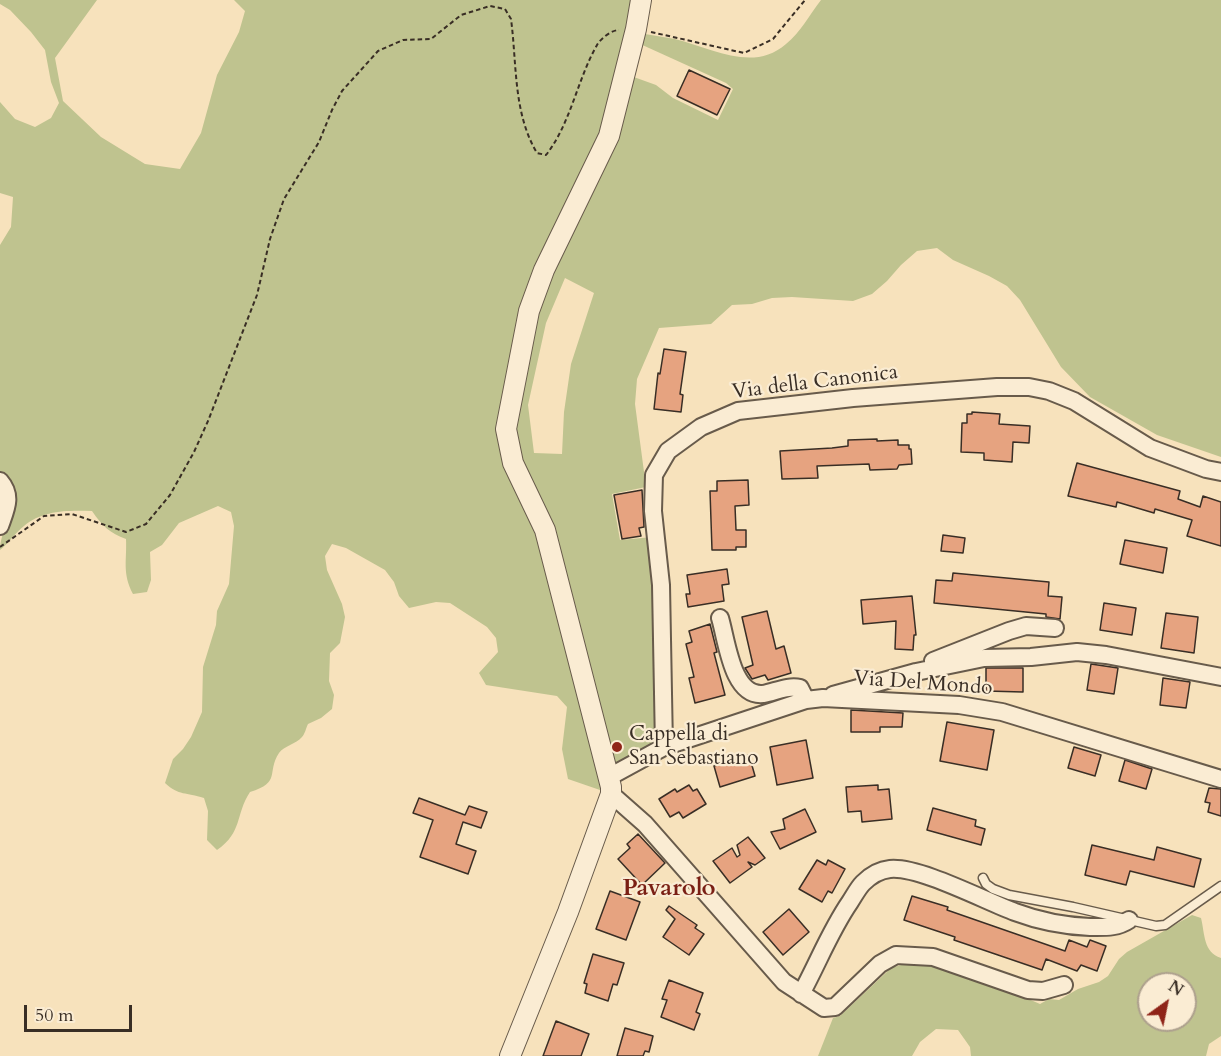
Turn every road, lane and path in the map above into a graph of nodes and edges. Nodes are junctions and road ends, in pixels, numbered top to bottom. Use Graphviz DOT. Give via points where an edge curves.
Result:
graph roads {
  1 [pos="641,0"];
  2 [pos="805,0"];
  3 [pos="636,29"];
  4 [pos="1221,472"];
  5 [pos="0,481"];
  6 [pos="0,526"];
  7 [pos="0,547"];
  8 [pos="720,618"];
  9 [pos="1055,628"];
  10 [pos="916,672"];
  11 [pos="1221,677"];
  12 [pos="824,698"];
  13 [pos="806,700"];
  14 [pos="664,747"];
  15 [pos="1221,779"];
  16 [pos="615,780"];
  17 [pos="983,878"];
  18 [pos="1221,886"];
  19 [pos="1130,920"];
  20 [pos="1064,985"];
  21 [pos="801,994"];
  22 [pos="510,1056"];
  1 -- 3 [label="street"];
  2 -- 3 [label="path" via="773,39 744,53"];
  3 -- 7 [label="path" via="614,30 598,42 565,123 546,155 537,153 532,145 519,106 511,19 505,9 490,6 460,15 431,39 403,40 378,51 342,91 319,142 284,199 257,295 194,452 171,495 146,524 126,532 72,514 44,516"];
  3 -- 16 [label="street" via="609,136 544,270 529,311 506,429 513,463 545,530"];
  4 -- 14 [label="street, Via della Canonica" via="1150,448 1074,401 1029,387 738,411 701,427 668,451 654,475"];
  5 -- 6 [label="street" via="9,500"];
  8 -- 13 [label="street" via="737,680 744,688 763,694 800,688"];
  9 -- 10 [label="street" via="1026,626 1009,631 926,664"];
  10 -- 11 [label="street" via="984,658 1077,652"];
  10 -- 12 [label="street"];
  12 -- 13 [label="street, Via Del Mondo"];
  12 -- 15 [label="street, Via Del Mondo" via="959,705 1002,712"];
  13 -- 14 [label="street, Via Del Mondo"];
  14 -- 16 [label="street, Via Del Mondo"];
  16 -- 21 [label="street" via="645,824 784,982"];
  16 -- 22 [label="street" via="568,912"];
  17 -- 19 [label="lane" via="993,889 1009,896"];
  18 -- 19 [label="lane" via="1165,925"];
  19 -- 21 [label="street" via="1120,926 1100,927 1053,923 892,868 877,872 862,883 836,922"];
  20 -- 21 [label="street" via="1043,991 1028,990 933,957 896,955 880,964 835,1006 824,1008"];
}
